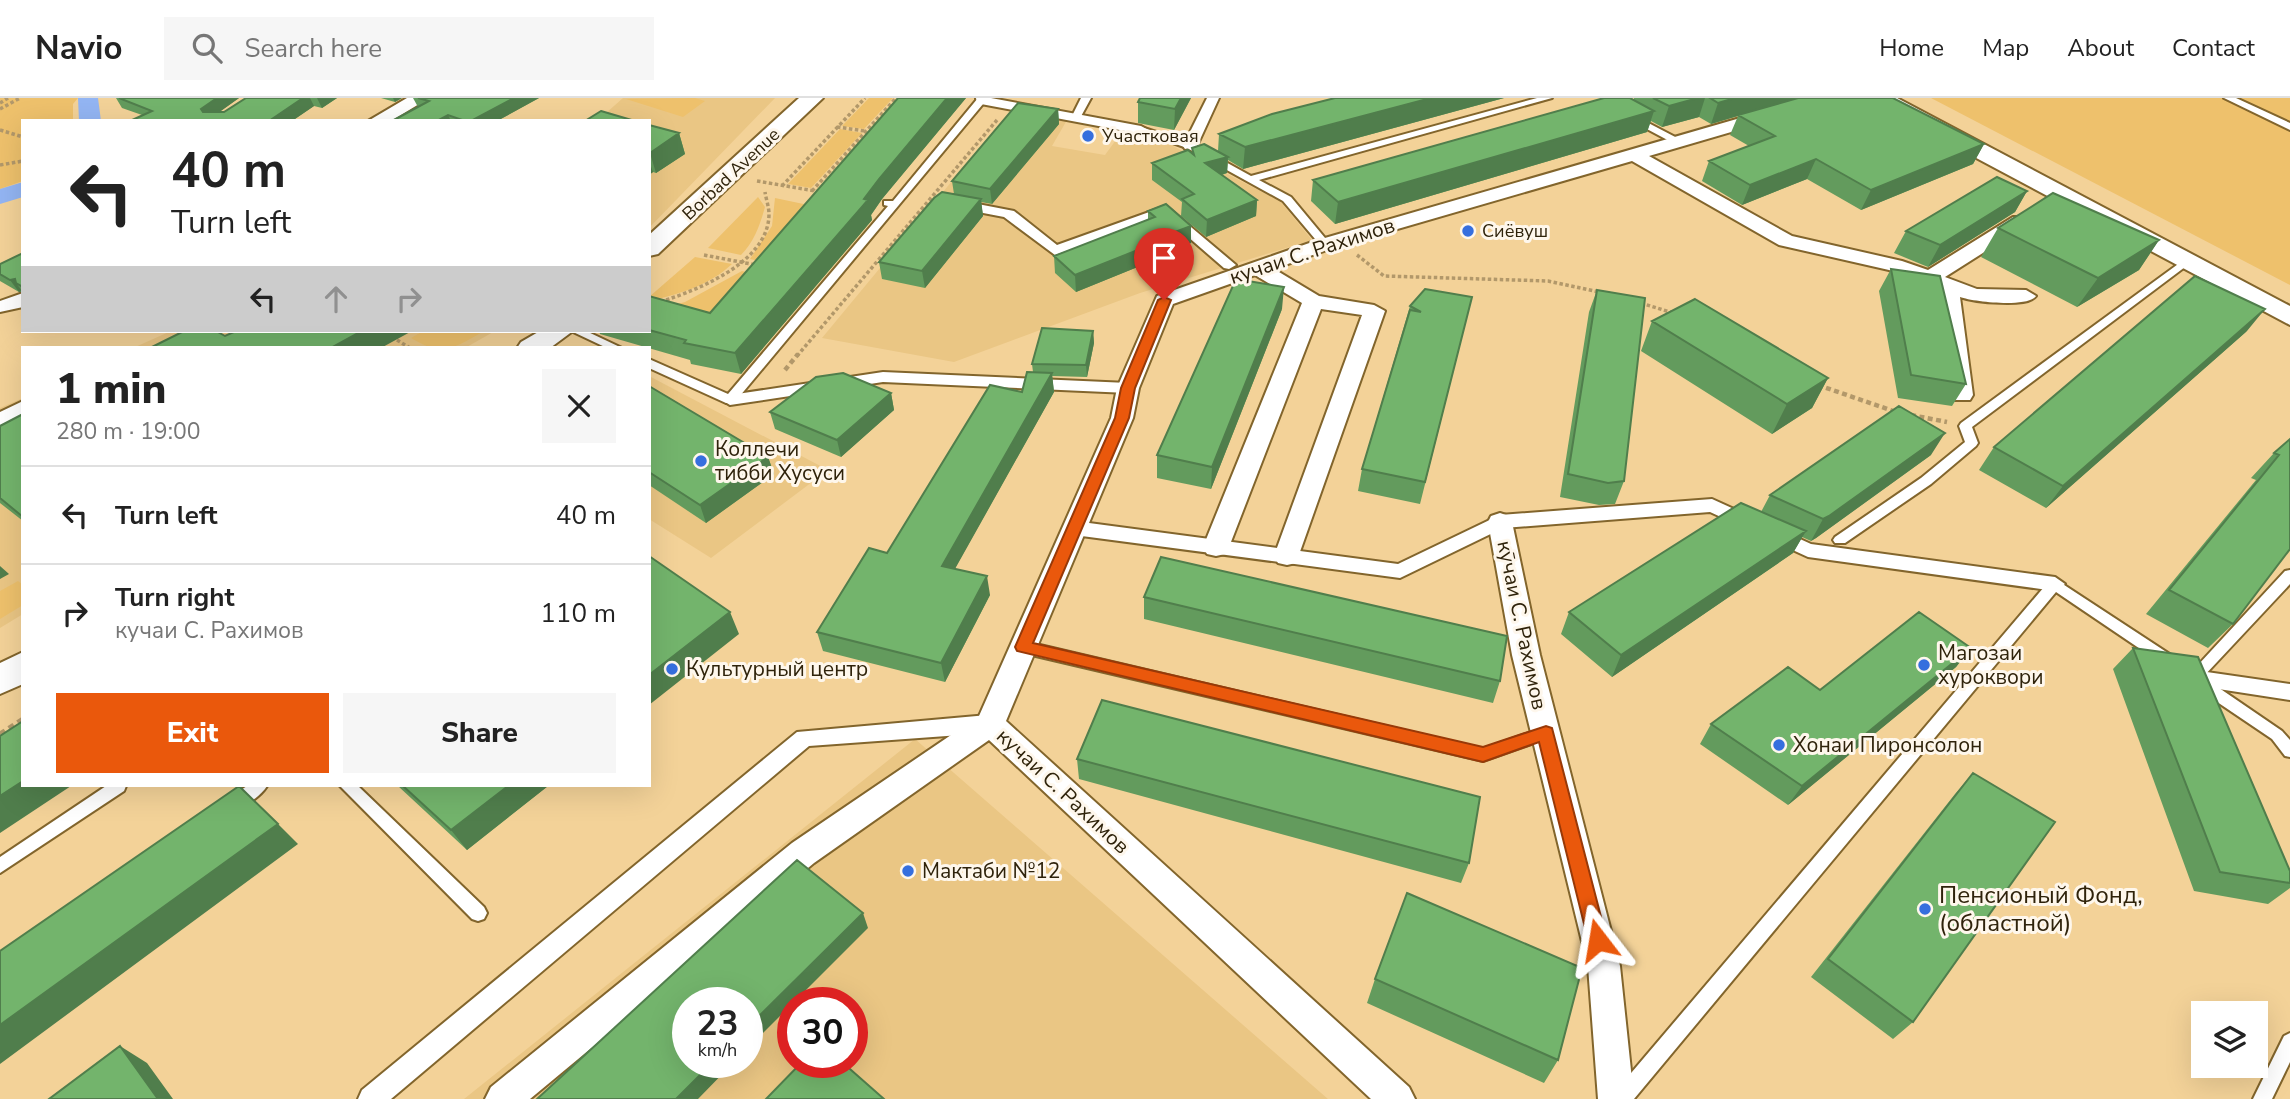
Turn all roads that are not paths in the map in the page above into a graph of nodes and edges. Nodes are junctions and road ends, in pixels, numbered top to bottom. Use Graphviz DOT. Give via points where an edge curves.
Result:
graph roads {
  1 [pos="420,98"];
  2 [pos="812,98"];
  3 [pos="1086,98"];
  4 [pos="1213,98"];
  5 [pos="1547,98"];
  6 [pos="1828,98"];
  7 [pos="1881,98"];
  8 [pos="2229,98"];
  9 [pos="982,99"];
  10 [pos="1619,110"];
  11 [pos="1076,118"];
  12 [pos="381,119"];
  13 [pos="2290,127"];
  14 [pos="1141,130"];
  15 [pos="1678,142"];
  16 [pos="1190,146"];
  17 [pos="1633,154"];
  18 [pos="1250,178"];
  19 [pos="936,200"];
  20 [pos="2027,216"];
  21 [pos="1334,241"];
  22 [pos="651,247"];
  23 [pos="2185,262"];
  24 [pos="1229,265"];
  25 [pos="1258,268"];
  26 [pos="1939,282"];
  27 [pos="2026,296"];
  28 [pos="1313,300"];
  29 [pos="2290,317"];
  30 [pos="582,333"];
  31 [pos="611,346"];
  32 [pos="651,364"];
  33 [pos="1128,388"];
  34 [pos="1962,396"];
  35 [pos="730,400"];
  36 [pos="21,409"];
  37 [pos="0,428"];
  38 [pos="1500,522"];
  39 [pos="1074,528"];
  40 [pos="1840,540"];
  41 [pos="1216,547"];
  42 [pos="1287,556"];
  43 [pos="2290,575"];
  44 [pos="2055,584"];
  45 [pos="1023,647"];
  46 [pos="21,667"];
  47 [pos="2193,678"];
  48 [pos="0,680"];
  49 [pos="2290,692"];
  50 [pos="989,724"];
  51 [pos="1546,733"];
  52 [pos="2290,751"];
  53 [pos="117,787"];
  54 [pos="258,787"];
  55 [pos="349,787"];
  56 [pos="214,817"];
  57 [pos="0,866"];
  58 [pos="478,913"];
  59 [pos="2290,1042"];
  60 [pos="371,1099"];
  61 [pos="503,1099"];
  62 [pos="1397,1099"];
  63 [pos="1616,1099"];
  64 [pos="1622,1099"];
  65 [pos="2262,1099"];
  1 -- 12 [label="street"];
  2 -- 22 [label="street, Borbad Avenue"];
  3 -- 11 [label="lane"];
  4 -- 16 [label="street"];
  5 -- 18 [label="lane"];
  6 -- 15 [label="street, кучаи С. Рахимов"];
  7 -- 23 [label="street"];
  8 -- 13 [label="lane"];
  9 -- 11 [label="street"];
  9 -- 35 [label="lane"];
  10 -- 15 [label="lane"];
  11 -- 14 [label="street"];
  14 -- 16 [label="lane"];
  15 -- 17 [label="street, кучаи С. Рахимов"];
  16 -- 18 [label="lane"];
  17 -- 21 [label="street, кучаи С. Рахимов"];
  17 -- 26 [label="street" via="1786,241 1858,255"];
  18 -- 21 [label="lane" via="1287,199"];
  19 -- 24 [label="street" via="1009,214 1055,251 1166,210"];
  20 -- 26 [label="street"];
  21 -- 25 [label="street, кучаи С. Рахимов"];
  23 -- 29 [label="street"];
  23 -- 40 [label="lane" via="1965,426 1972,443"];
  25 -- 28 [label="street"];
  25 -- 33 [label="street, кучаи С. Рахимов" via="1164,300"];
  26 -- 27 [label="street" via="1974,295"];
  26 -- 34 [label="street"];
  28 -- 41 [label="street"];
  28 -- 42 [label="street" via="1374,312"];
  30 -- 31 [label="lane"];
  32 -- 35 [label="lane"];
  33 -- 35 [label="street" via="883,377"];
  33 -- 39 [label="street, кучаи С. Рахимов" via="1122,418"];
  36 -- 37 [label="street"];
  38 -- 42 [label="street" via="1400,571"];
  38 -- 44 [label="street" via="1712,505 1808,550"];
  38 -- 51 [label="street, кӯчаи С. Рахимов"];
  39 -- 41 [label="street"];
  39 -- 45 [label="street, кучаи С. Рахимов"];
  41 -- 42 [label="street"];
  43 -- 47 [label="lane"];
  44 -- 47 [label="lane"];
  44 -- 64 [label="lane"];
  45 -- 50 [label="street, кучаи С. Рахимов"];
  45 -- 51 [label="lane" via="1483,755"];
  46 -- 48 [label="street"];
  47 -- 49 [label="street"];
  47 -- 52 [label="lane" via="2277,735"];
  50 -- 60 [label="street" via="804,737"];
  50 -- 61 [label="street" via="803,853"];
  50 -- 62 [label="street, кучаи С. Рахимов"];
  51 -- 63 [label="street, кӯчаи С. Рахимов" via="1604,966"];
  53 -- 57 [label="lane"];
  54 -- 56 [label="lane"];
  55 -- 58 [label="lane"];
  59 -- 65 [label="lane"];
}
